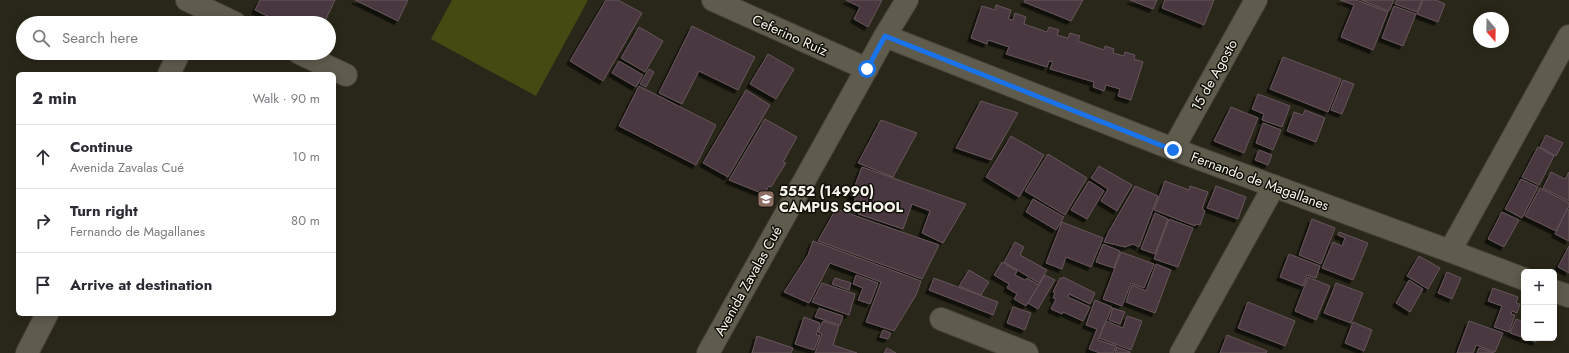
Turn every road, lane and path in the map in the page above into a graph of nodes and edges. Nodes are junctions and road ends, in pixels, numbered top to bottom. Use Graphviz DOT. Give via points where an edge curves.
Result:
graph roads {
  1 [pos="713,0"];
  2 [pos="907,0"];
  3 [pos="1256,0"];
  4 [pos="197,8"];
  5 [pos="217,16"];
  6 [pos="885,36"];
  7 [pos="1569,36"];
  8 [pos="175,60"];
  9 [pos="314,60"];
  10 [pos="867,69"];
  11 [pos="169,72"];
  12 [pos="346,75"];
  13 [pos="1173,150"];
  14 [pos="1274,186"];
  15 [pos="1450,251"];
  16 [pos="1521,278"];
  17 [pos="1557,292"];
  18 [pos="1569,296"];
  19 [pos="46,316"];
  20 [pos="941,319"];
  21 [pos="27,353"];
  22 [pos="708,353"];
  23 [pos="1027,353"];
  24 [pos="1181,353"];
  1 -- 10 [label="street, Ceferino Ruíz"];
  2 -- 6 [label="street, Avenida Zavalas Cué"];
  3 -- 13 [label="street, 15 de Agosto"];
  4 -- 5 [label="street"];
  6 -- 10 [label="street, Avenida Zavalas Cué"];
  6 -- 13 [label="street, Fernando de Magallanes"];
  7 -- 15 [label="street"];
  8 -- 11 [label="street"];
  9 -- 12 [label="street"];
  10 -- 22 [label="street, Avenida Zavalas Cué"];
  13 -- 14 [label="street, Fernando de Magallanes"];
  14 -- 15 [label="street, Fernando de Magallanes"];
  14 -- 24 [label="street"];
  15 -- 16 [label="street, Fernando de Magallanes"];
  17 -- 18 [label="street"];
  19 -- 21 [label="street"];
  20 -- 23 [label="street"];
}
